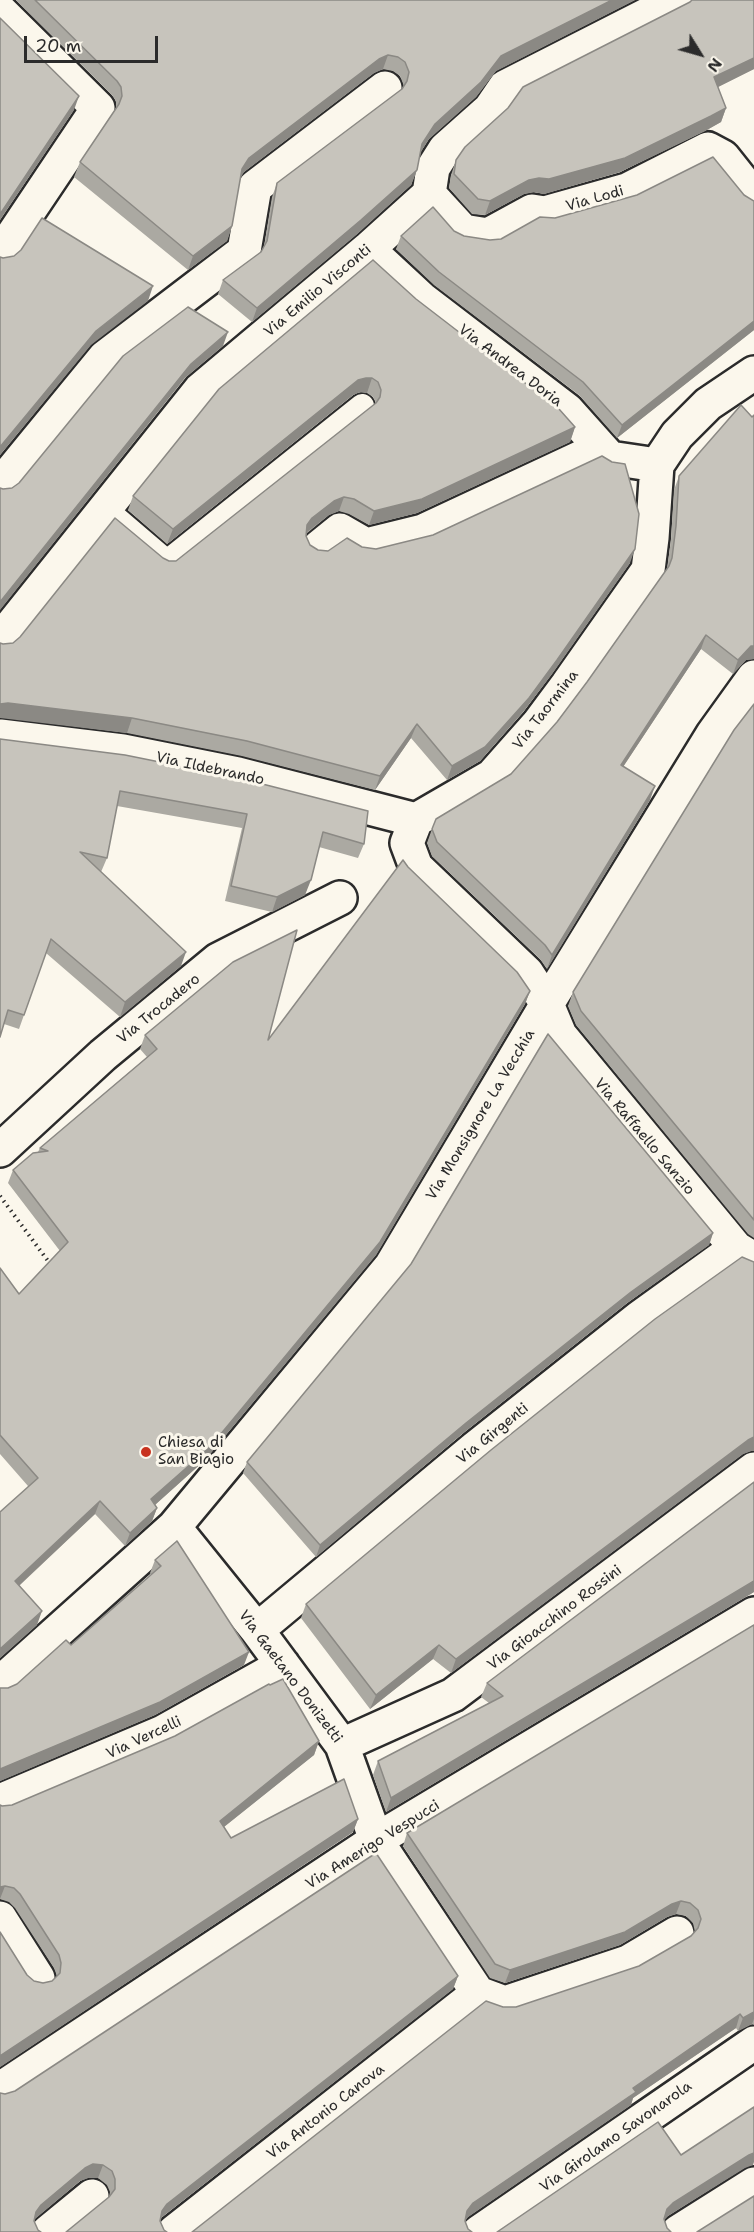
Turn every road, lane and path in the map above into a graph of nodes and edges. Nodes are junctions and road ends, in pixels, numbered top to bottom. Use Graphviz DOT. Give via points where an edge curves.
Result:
graph roads {
  1 [pos="5,0"];
  2 [pos="676,0"];
  3 [pos="0,6"];
  4 [pos="0,11"];
  5 [pos="385,88"];
  6 [pos="429,194"];
  7 [pos="754,196"];
  8 [pos="368,249"];
  9 [pos="0,254"];
  10 [pos="754,373"];
  11 [pos="362,406"];
  12 [pos="601,448"];
  13 [pos="657,465"];
  14 [pos="0,485"];
  15 [pos="105,508"];
  16 [pos="318,547"];
  17 [pos="0,640"];
  18 [pos="754,677"];
  19 [pos="0,736"];
  20 [pos="416,820"];
  21 [pos="340,898"];
  22 [pos="547,1004"];
  23 [pos="0,1150"];
  24 [pos="0,1196"];
  25 [pos="745,1253"];
  26 [pos="57,1271"];
  27 [pos="754,1469"];
  28 [pos="174,1527"];
  29 [pos="754,1614"];
  30 [pos="257,1630"];
  31 [pos="284,1665"];
  32 [pos="0,1683"];
  33 [pos="342,1745"];
  34 [pos="0,1801"];
  35 [pos="376,1840"];
  36 [pos="0,1918"];
  37 [pos="676,1934"];
  38 [pos="38,1977"];
  39 [pos="478,1993"];
  40 [pos="754,2043"];
  41 [pos="0,2089"];
  42 [pos="754,2184"];
  43 [pos="92,2196"];
  44 [pos="48,2232"];
  45 [pos="174,2232"];
  46 [pos="479,2232"];
  47 [pos="678,2232"];
  1 -- 3 [label="street"];
  2 -- 6 [label="street" via="505,87 490,109 446,149 433,168"];
  4 -- 9 [label="street" via="98,108"];
  5 -- 14 [label="street" via="255,187 244,251 105,357"];
  6 -- 7 [label="street, Via Lodi" via="463,231 488,235 532,211 545,213 627,190 708,148 723,157"];
  6 -- 8 [label="street, Via Emilio Visconti"];
  8 -- 12 [label="street, Via Andrea Doria" via="422,299 567,410"];
  8 -- 15 [label="street, Via Emilio Visconti" via="200,390"];
  10 -- 13 [label="street, Via Taormina" via="708,404 677,435"];
  11 -- 15 [label="lane" via="167,562"];
  12 -- 13 [label="street, Via Andrea Doria" via="610,458"];
  12 -- 16 [label="street" via="423,531 366,544 340,530"];
  13 -- 20 [label="street, Via Taormina" via="648,570 567,686 492,776"];
  15 -- 17 [label="street, Via Emilio Visconti"];
  18 -- 22 [label="street, Via Monsignore La Vecchia" via="713,734"];
  19 -- 20 [label="street, Via Ildebrando" via="123,751 238,774"];
  20 -- 22 [label="street" via="407,843 416,867 527,973"];
  21 -- 23 [label="street, Via Trocadero" via="218,960 103,1055"];
  22 -- 25 [label="street, Via Raffaello Sanzio" via="560,1035"];
  22 -- 28 [label="street, Via Monsignore La Vecchia" via="391,1266"];
  24 -- 26 [label="path"];
  25 -- 30 [label="street, Via Girgenti" via="639,1318"];
  27 -- 33 [label="street, Via Gioacchino Rossini" via="453,1695"];
  28 -- 30 [label="street, Via Gaetano Donizetti"];
  28 -- 32 [label="street, Via Monsignore La Vecchia"];
  29 -- 35 [label="street, Via Amerigo Vespucci"];
  30 -- 31 [label="street, Via Gaetano Donizetti"];
  31 -- 33 [label="street, Via Gaetano Donizetti"];
  31 -- 34 [label="street, Via Vercelli" via="163,1732"];
  33 -- 35 [label="street, Via Gaetano Donizetti"];
  35 -- 39 [label="street, Via Gaetano Donizetti"];
  35 -- 41 [label="street, Via Amerigo Vespucci"];
  36 -- 38 [label="street"];
  37 -- 39 [label="street" via="628,1962 505,2003"];
  39 -- 45 [label="street, Via Antonio Canova"];
  40 -- 46 [label="street, Via Girolamo Savonarola"];
  42 -- 47 [label="street"];
  43 -- 44 [label="street"];
}
